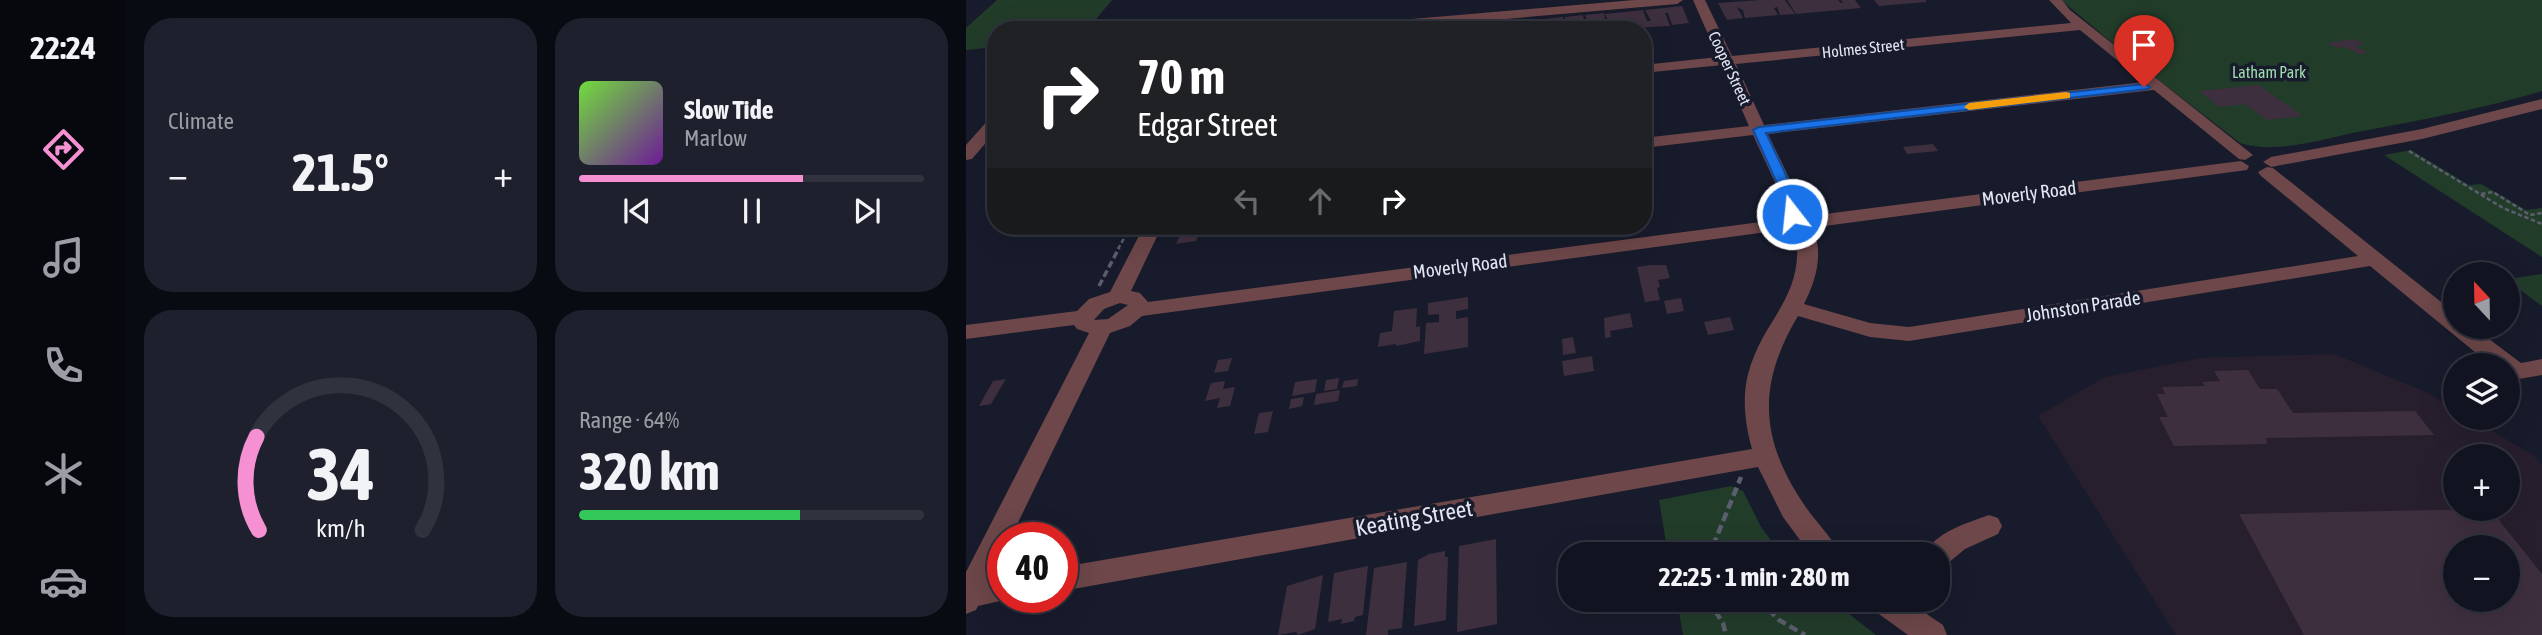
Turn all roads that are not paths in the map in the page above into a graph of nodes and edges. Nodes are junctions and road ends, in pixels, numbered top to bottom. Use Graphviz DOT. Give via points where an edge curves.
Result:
graph roads {
  1 [pos="1677,0"];
  2 [pos="1699,0"];
  3 [pos="2055,0"];
  4 [pos="1434,21"];
  5 [pos="2082,26"];
  6 [pos="1727,61"];
  7 [pos="1652,68"];
  8 [pos="2158,85"];
  9 [pos="2542,104"];
  10 [pos="987,129"];
  11 [pos="1759,130"];
  12 [pos="987,133"];
  13 [pos="966,134"];
  14 [pos="1652,143"];
  15 [pos="966,155"];
  16 [pos="2243,160"];
  17 [pos="2269,167"];
  18 [pos="1800,223"];
  19 [pos="1148,235"];
  20 [pos="2375,259"];
  21 [pos="1118,296"];
  22 [pos="1793,308"];
  23 [pos="1137,310"];
  24 [pos="2443,315"];
  25 [pos="1092,322"];
  26 [pos="966,332"];
  27 [pos="2475,340"];
  28 [pos="2491,353"];
  29 [pos="2542,367"];
  30 [pos="2520,370"];
  31 [pos="1765,456"];
  32 [pos="1989,526"];
  33 [pos="1816,542"];
  34 [pos="1950,545"];
  35 [pos="1078,576"];
  36 [pos="987,593"];
  37 [pos="967,598"];
  38 [pos="1900,612"];
  39 [pos="1932,635"];
  1 -- 4 [label="street"];
  2 -- 6 [label="street, Cooper Street"];
  3 -- 5 [label="street"];
  5 -- 6 [label="street, Holmes Street"];
  5 -- 8 [label="street"];
  6 -- 7 [label="street, Holmes Street"];
  6 -- 11 [label="street, Cooper Street"];
  8 -- 11 [label="street"];
  8 -- 16 [label="street"];
  9 -- 17 [label="street"];
  10 -- 13 [label="street"];
  11 -- 14 [label="street"];
  11 -- 18 [label="street, Cooper Street"];
  12 -- 15 [label="street"];
  16 -- 17 [label="street" via="2250,171"];
  16 -- 18 [label="street, Moverly Road"];
  17 -- 20 [label="street"];
  18 -- 22 [label="street, Cooper Street" via="1809,249 1808,271"];
  18 -- 23 [label="street, Moverly Road"];
  19 -- 21 [label="street"];
  20 -- 22 [label="street, Johnston Parade" via="1909,334 1870,330"];
  20 -- 24 [label="street"];
  21 -- 23 [label="street" via="1137,300"];
  21 -- 25 [label="street" via="1096,304"];
  22 -- 31 [label="street, Cooper Street" via="1770,345 1758,377 1757,411"];
  23 -- 25 [label="street" via="1119,323"];
  25 -- 26 [label="street"];
  25 -- 37 [label="street"];
  27 -- 28 [label="street"];
  29 -- 30 [label="street"];
  31 -- 33 [label="street, Cooper Street" via="1797,520"];
  31 -- 35 [label="street, Keating Street"];
  32 -- 34 [label="street"];
  36 -- 37 [label="street"];
  38 -- 39 [label="street"];
}
